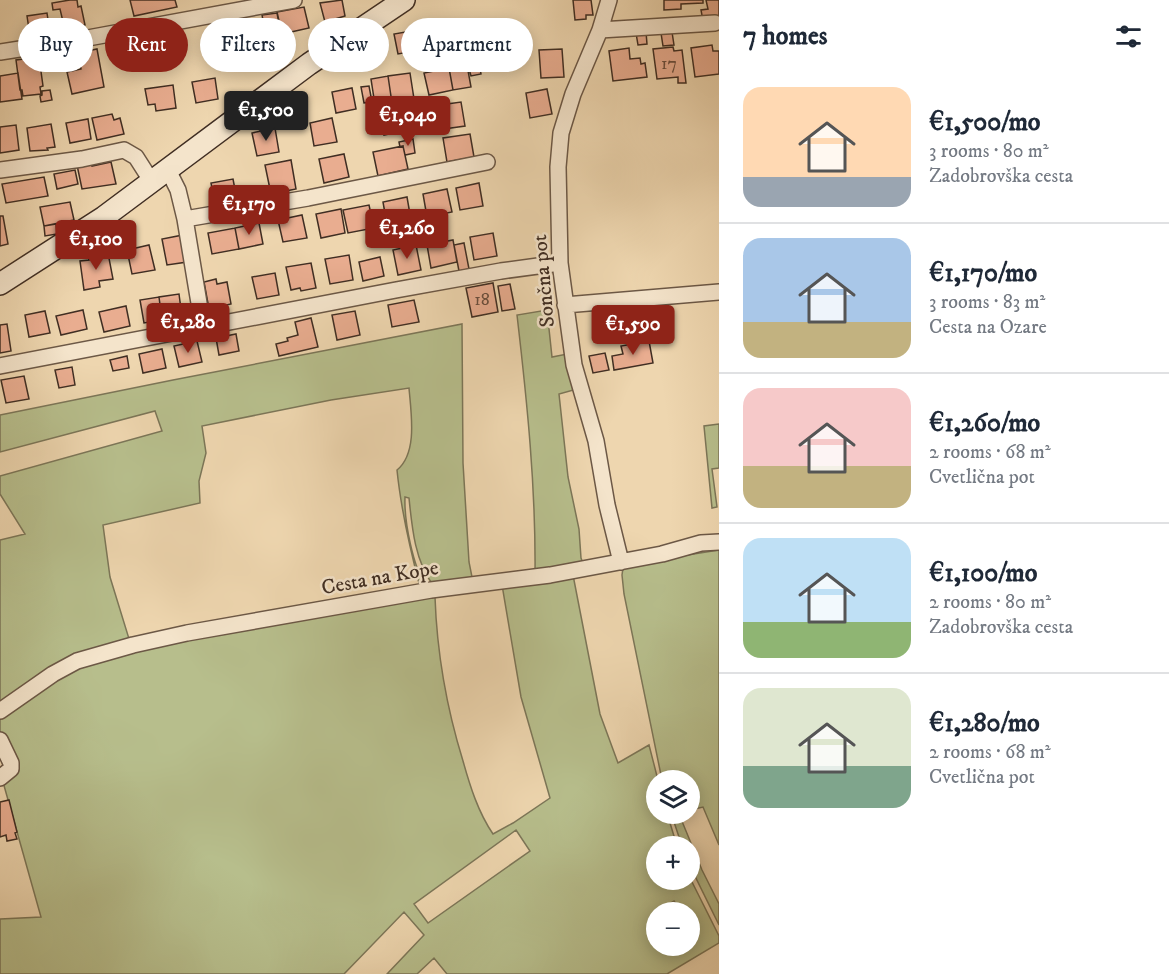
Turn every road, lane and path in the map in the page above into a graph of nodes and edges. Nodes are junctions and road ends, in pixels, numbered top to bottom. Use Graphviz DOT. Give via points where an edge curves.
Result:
graph roads {
  1 [pos="294,0"];
  2 [pos="609,0"];
  3 [pos="398,2"];
  4 [pos="715,23"];
  5 [pos="600,30"];
  6 [pos="0,52"];
  7 [pos="487,162"];
  8 [pos="0,170"];
  9 [pos="160,176"];
  10 [pos="185,219"];
  11 [pos="560,263"];
  12 [pos="0,284"];
  13 [pos="719,292"];
  14 [pos="565,305"];
  15 [pos="203,327"];
  16 [pos="0,366"];
  17 [pos="719,542"];
  18 [pos="621,562"];
  19 [pos="0,711"];
  20 [pos="0,740"];
  21 [pos="0,778"];
  1 -- 6 [label="street"];
  2 -- 5 [label="street, Sončna pot"];
  3 -- 9 [label="main road"];
  4 -- 5 [label="street"];
  5 -- 11 [label="street, Sončna pot" via="561,133"];
  7 -- 10 [label="street"];
  8 -- 9 [label="street" via="124,150"];
  9 -- 10 [label="street" via="178,190"];
  9 -- 12 [label="main road"];
  10 -- 15 [label="street"];
  11 -- 14 [label="street, Sončna pot"];
  11 -- 15 [label="street"];
  13 -- 14 [label="street"];
  14 -- 18 [label="street, Sončna pot" via="574,365 596,441"];
  15 -- 16 [label="street"];
  17 -- 18 [label="street, Cesta na Kope"];
  18 -- 19 [label="street, Cesta na Kope" via="431,590 187,633 85,659 53,674"];
  20 -- 21 [label="street" via="11,763"];
}
